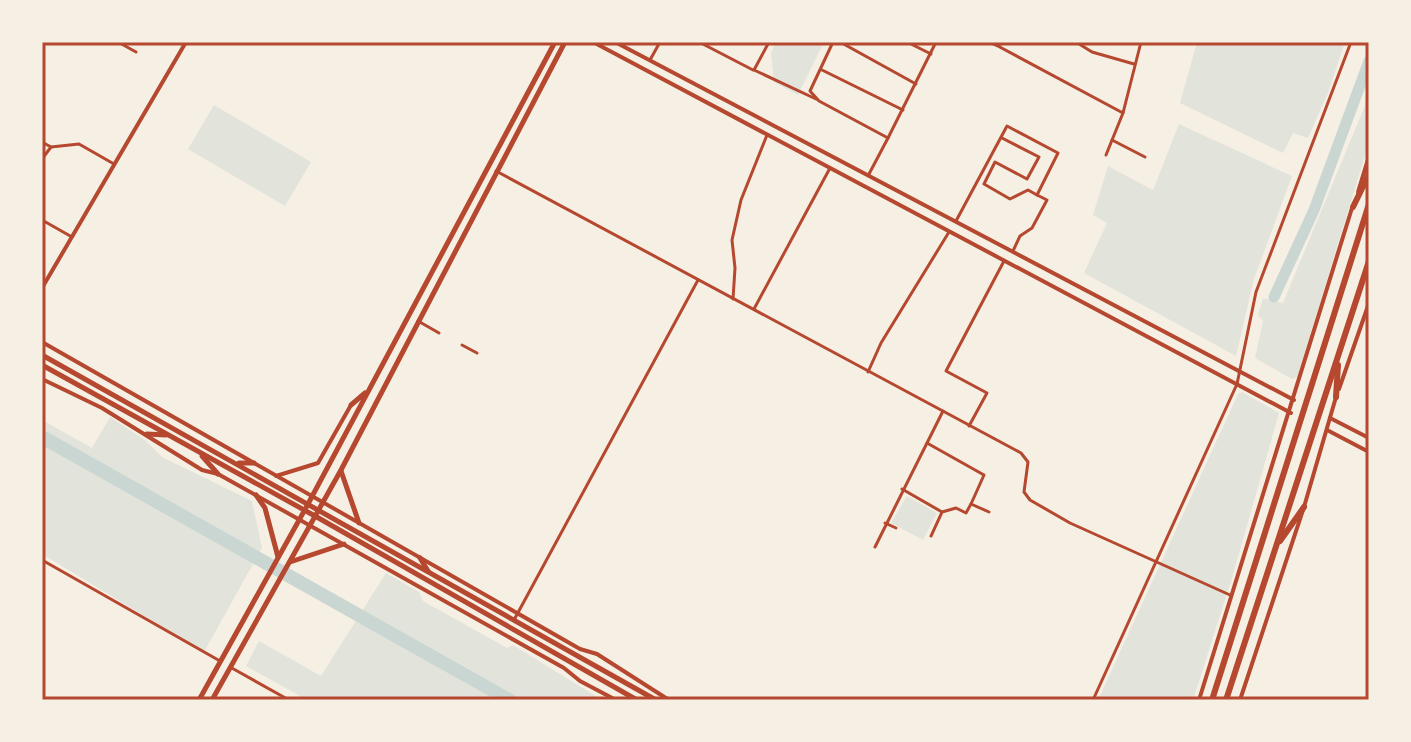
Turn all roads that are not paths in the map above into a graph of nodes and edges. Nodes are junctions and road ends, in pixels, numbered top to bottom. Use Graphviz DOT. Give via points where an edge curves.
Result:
graph roads {
  1 [pos="118,42"];
  2 [pos="186,42"];
  3 [pos="555,42"];
  4 [pos="565,42"];
  5 [pos="593,42"];
  6 [pos="615,42"];
  7 [pos="660,42"];
  8 [pos="699,42"];
  9 [pos="833,42"];
  10 [pos="840,42"];
  11 [pos="907,42"];
  12 [pos="936,42"];
  13 [pos="989,42"];
  14 [pos="1009,42"];
  15 [pos="1076,42"];
  16 [pos="1141,42"];
  17 [pos="1351,42"];
  18 [pos="767,43"];
  19 [pos="996,45"];
  20 [pos="136,52"];
  21 [pos="931,54"];
  22 [pos="650,61"];
  23 [pos="1134,64"];
  24 [pos="754,70"];
  25 [pos="822,70"];
  26 [pos="916,84"];
  27 [pos="819,101"];
  28 [pos="903,110"];
  29 [pos="1123,113"];
  30 [pos="767,135"];
  31 [pos="888,138"];
  32 [pos="1001,138"];
  33 [pos="1112,140"];
  34 [pos="42,142"];
  35 [pos="51,147"];
  36 [pos="1106,155"];
  37 [pos="1369,156"];
  38 [pos="1145,157"];
  39 [pos="42,159"];
  40 [pos="114,164"];
  41 [pos="830,168"];
  42 [pos="496,171"];
  43 [pos="869,174"];
  44 [pos="1369,174"];
  45 [pos="981,185"];
  46 [pos="975,186"];
  47 [pos="1034,190"];
  48 [pos="1037,195"];
  49 [pos="1369,204"];
  50 [pos="1353,207"];
  51 [pos="42,220"];
  52 [pos="956,221"];
  53 [pos="949,232"];
  54 [pos="72,237"];
  55 [pos="1013,251"];
  56 [pos="1004,261"];
  57 [pos="1369,264"];
  58 [pos="698,280"];
  59 [pos="42,288"];
  60 [pos="733,299"];
  61 [pos="1369,303"];
  62 [pos="754,310"];
  63 [pos="418,321"];
  64 [pos="439,333"];
  65 [pos="42,342"];
  66 [pos="462,345"];
  67 [pos="477,353"];
  68 [pos="42,355"];
  69 [pos="1338,355"];
  70 [pos="42,365"];
  71 [pos="868,372"];
  72 [pos="1240,372"];
  73 [pos="42,379"];
  74 [pos="1237,384"];
  75 [pos="369,390"];
  76 [pos="1336,397"];
  77 [pos="1294,400"];
  78 [pos="351,405"];
  79 [pos="943,411"];
  80 [pos="1291,413"];
  81 [pos="1330,418"];
  82 [pos="969,426"];
  83 [pos="1327,430"];
  84 [pos="147,434"];
  85 [pos="168,435"];
  86 [pos="1369,438"];
  87 [pos="927,443"];
  88 [pos="1369,452"];
  89 [pos="199,453"];
  90 [pos="236,463"];
  91 [pos="254,463"];
  92 [pos="341,470"];
  93 [pos="218,474"];
  94 [pos="276,476"];
  95 [pos="902,489"];
  96 [pos="256,495"];
  97 [pos="312,496"];
  98 [pos="323,503"];
  99 [pos="971,504"];
  100 [pos="306,507"];
  101 [pos="1304,507"];
  102 [pos="942,512"];
  103 [pos="989,512"];
  104 [pos="317,513"];
  105 [pos="300,519"];
  106 [pos="359,523"];
  107 [pos="885,523"];
  108 [pos="310,525"];
  109 [pos="896,528"];
  110 [pos="931,536"];
  111 [pos="344,544"];
  112 [pos="875,547"];
  113 [pos="1275,547"];
  114 [pos="278,558"];
  115 [pos="420,558"];
  116 [pos="42,560"];
  117 [pos="289,562"];
  118 [pos="1157,562"];
  119 [pos="428,572"];
  120 [pos="1233,596"];
  121 [pos="516,617"];
  122 [pos="221,661"];
  123 [pos="230,667"];
  124 [pos="199,700"];
  125 [pos="212,700"];
  126 [pos="289,700"];
  127 [pos="616,700"];
  128 [pos="637,700"];
  129 [pos="656,700"];
  130 [pos="669,700"];
  131 [pos="1093,700"];
  132 [pos="1199,700"];
  133 [pos="1212,700"];
  134 [pos="1226,700"];
  135 [pos="1240,700"];
  1 -- 20 [label="street"];
  2 -- 40 [label="street"];
  3 -- 75 [label="main road"];
  4 -- 42 [label="main road"];
  5 -- 30 [label="street"];
  6 -- 22 [label="street"];
  7 -- 22 [label="street"];
  8 -- 24 [label="street"];
  9 -- 25 [label="street"];
  10 -- 26 [label="street"];
  11 -- 21 [label="street"];
  12 -- 21 [label="street"];
  13 -- 19 [label="street"];
  14 -- 19 [label="street"];
  15 -- 23 [label="street"];
  16 -- 23 [label="street"];
  17 -- 72 [label="street" via="1256,292"];
  18 -- 24 [label="street"];
  19 -- 29 [label="street"];
  21 -- 26 [label="street"];
  22 -- 43 [label="street"];
  23 -- 29 [label="street"];
  24 -- 27 [label="street"];
  25 -- 27 [label="street" via="810,91"];
  25 -- 28 [label="street"];
  26 -- 28 [label="street"];
  27 -- 31 [label="street"];
  28 -- 31 [label="street"];
  29 -- 33 [label="street"];
  30 -- 41 [label="street"];
  30 -- 60 [label="street" via="741,200 732,240"];
  31 -- 43 [label="street"];
  32 -- 46 [label="street"];
  32 -- 48 [label="street" via="1007,126 1058,153"];
  32 -- 48 [label="street" via="1039,157 1027,179 995,162 984,184 1010,199 1028,190"];
  33 -- 36 [label="street"];
  33 -- 38 [label="street"];
  34 -- 35 [label="street"];
  35 -- 39 [label="street"];
  35 -- 40 [label="street" via="79,144"];
  37 -- 50 [label="street"];
  40 -- 54 [label="street"];
  41 -- 53 [label="street"];
  41 -- 62 [label="street"];
  42 -- 58 [label="street"];
  42 -- 63 [label="main road"];
  43 -- 52 [label="street"];
  44 -- 50 [label="highway"];
  45 -- 46 [label="street"];
  46 -- 52 [label="street"];
  47 -- 48 [label="street"];
  48 -- 55 [label="street" via="1047,200"];
  49 -- 133 [label="highway"];
  50 -- 77 [label="street"];
  51 -- 54 [label="street"];
  52 -- 55 [label="street"];
  53 -- 56 [label="street"];
  53 -- 71 [label="street"];
  54 -- 59 [label="street"];
  55 -- 72 [label="street"];
  56 -- 74 [label="street"];
  56 -- 82 [label="street" via="946,371 987,393"];
  57 -- 69 [label="highway"];
  58 -- 60 [label="street"];
  58 -- 121 [label="street"];
  60 -- 62 [label="street"];
  61 -- 76 [label="street"];
  62 -- 71 [label="street"];
  63 -- 64 [label="street"];
  63 -- 92 [label="main road"];
  65 -- 91 [label="street"];
  66 -- 67 [label="street"];
  68 -- 90 [label="main road"];
  69 -- 76 [label="highway"];
  69 -- 113 [label="highway"];
  70 -- 85 [label="main road"];
  71 -- 79 [label="street"];
  72 -- 74 [label="street"];
  72 -- 77 [label="street"];
  73 -- 84 [label="street"];
  74 -- 80 [label="street"];
  74 -- 118 [label="street"];
  75 -- 78 [label="main road"];
  75 -- 97 [label="main road"];
  76 -- 81 [label="street"];
  77 -- 80 [label="street"];
  78 -- 94 [label="street" via="318,463"];
  79 -- 82 [label="street"];
  79 -- 87 [label="street"];
  80 -- 120 [label="street"];
  81 -- 83 [label="street"];
  81 -- 86 [label="street"];
  82 -- 118 [label="street" via="1021,453 1028,462 1024,492 1030,500"];
  83 -- 88 [label="street"];
  83 -- 101 [label="street"];
  84 -- 85 [label="main road"];
  84 -- 93 [label="street" via="202,470"];
  85 -- 89 [label="main road"];
  87 -- 95 [label="street"];
  87 -- 99 [label="street" via="984,475"];
  89 -- 93 [label="main road"];
  89 -- 100 [label="main road"];
  90 -- 91 [label="main road"];
  90 -- 100 [label="main road"];
  91 -- 94 [label="street"];
  92 -- 98 [label="main road"];
  92 -- 106 [label="main road"];
  93 -- 96 [label="street"];
  94 -- 97 [label="street"];
  95 -- 102 [label="street"];
  95 -- 107 [label="street"];
  96 -- 105 [label="street"];
  96 -- 114 [label="main road" via="265,508"];
  97 -- 98 [label="street"];
  97 -- 100 [label="main road"];
  98 -- 104 [label="main road"];
  98 -- 106 [label="street"];
  99 -- 102 [label="street" via="966,513 956,508"];
  99 -- 103 [label="street"];
  100 -- 104 [label="main road"];
  100 -- 105 [label="main road"];
  101 -- 113 [label="highway"];
  101 -- 135 [label="street"];
  102 -- 110 [label="street"];
  104 -- 108 [label="main road"];
  104 -- 119 [label="main road"];
  104 -- 128 [label="main road"];
  105 -- 108 [label="street"];
  105 -- 114 [label="main road"];
  106 -- 115 [label="street"];
  107 -- 109 [label="street"];
  107 -- 112 [label="street"];
  108 -- 111 [label="street"];
  108 -- 117 [label="main road"];
  111 -- 117 [label="main road"];
  111 -- 127 [label="street"];
  113 -- 134 [label="highway"];
  114 -- 122 [label="main road"];
  115 -- 119 [label="main road"];
  115 -- 121 [label="street"];
  116 -- 122 [label="street"];
  117 -- 123 [label="main road"];
  118 -- 120 [label="street"];
  118 -- 131 [label="street"];
  119 -- 121 [label="main road"];
  120 -- 132 [label="street"];
  121 -- 129 [label="main road"];
  121 -- 130 [label="street" via="607,660"];
  122 -- 124 [label="main road"];
  123 -- 125 [label="main road"];
  123 -- 126 [label="street"];
}
